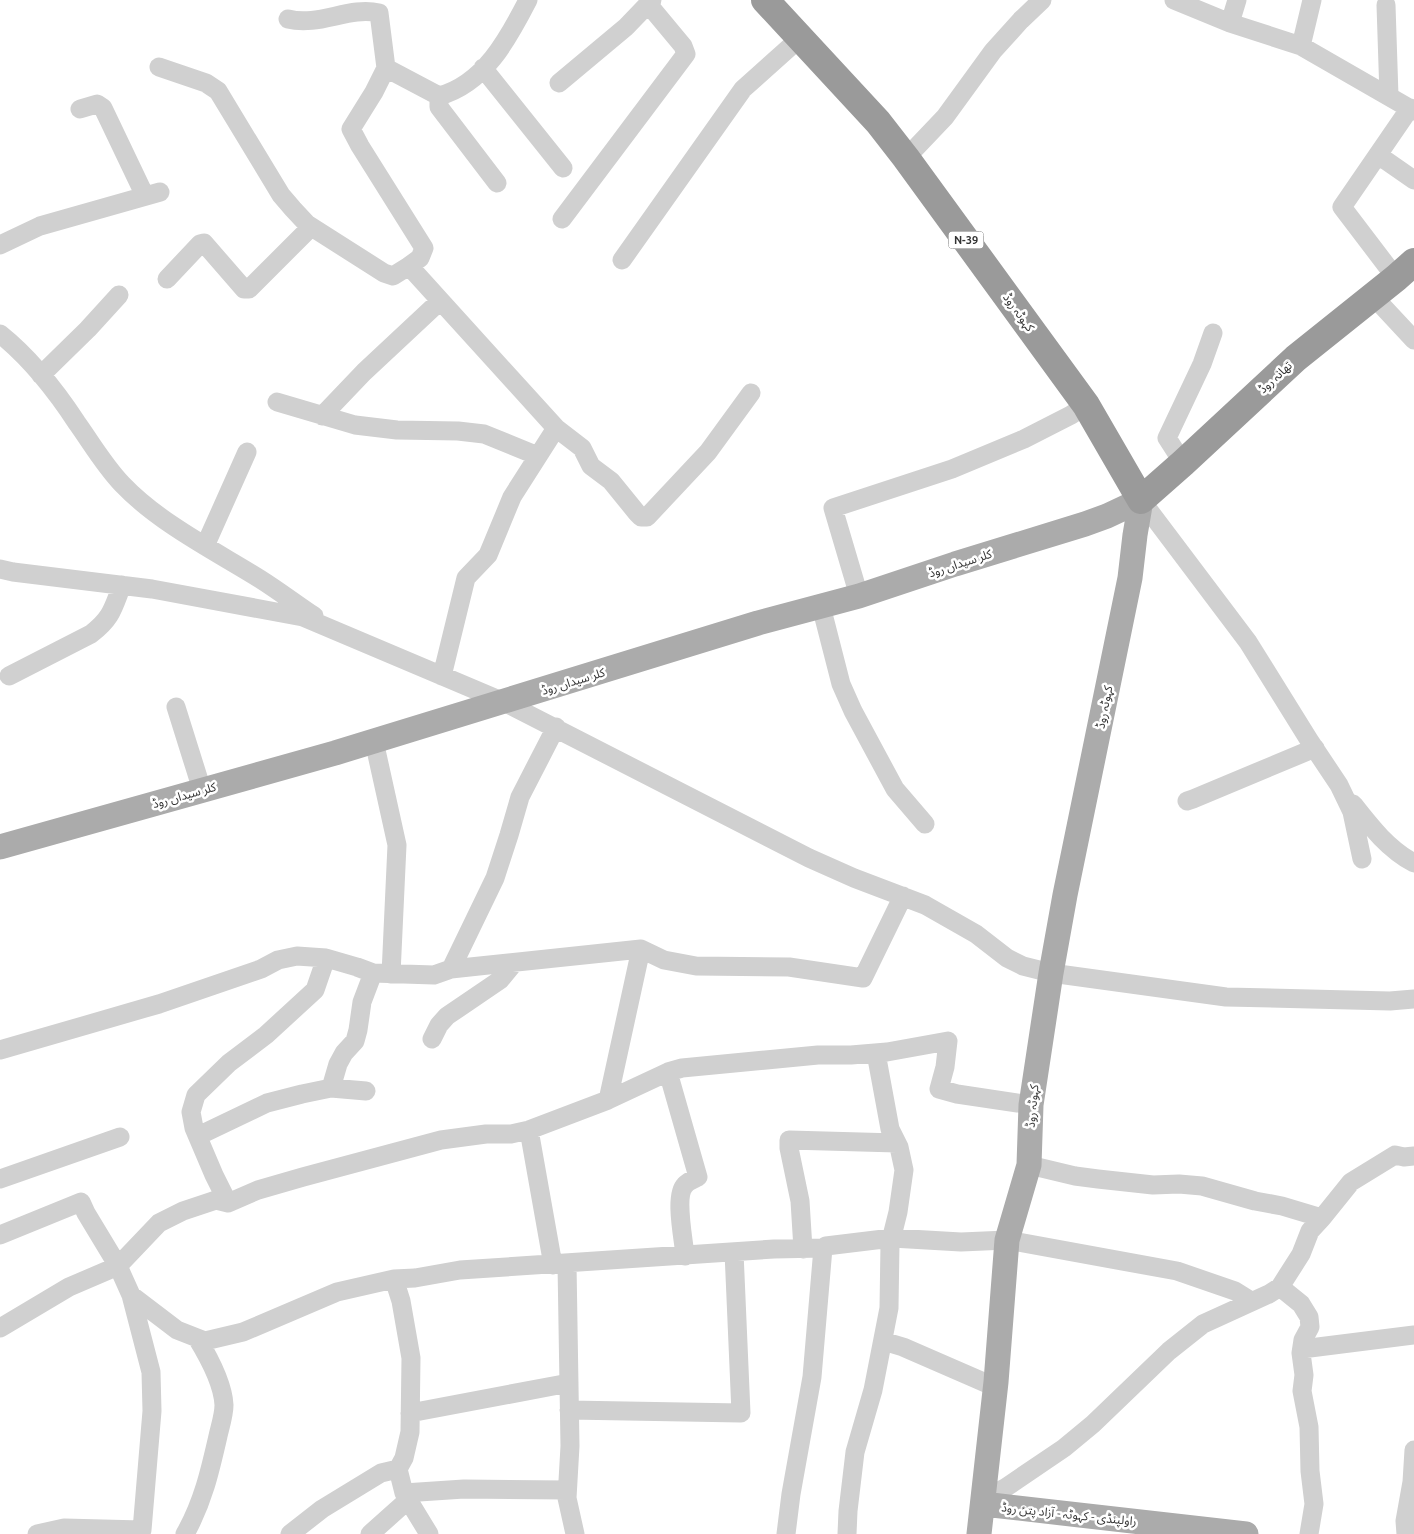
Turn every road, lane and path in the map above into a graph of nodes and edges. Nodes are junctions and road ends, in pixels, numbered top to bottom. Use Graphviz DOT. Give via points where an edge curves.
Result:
graph roads {
  1 [pos="528,0"];
  2 [pos="765,0"];
  3 [pos="1042,0"];
  4 [pos="1174,0"];
  5 [pos="1237,0"];
  6 [pos="1312,0"];
  7 [pos="650,2"];
  8 [pos="1386,5"];
  9 [pos="288,19"];
  10 [pos="1230,23"];
  11 [pos="800,38"];
  12 [pos="1300,46"];
  13 [pos="158,67"];
  14 [pos="386,68"];
  15 [pos="483,68"];
  16 [pos="558,83"];
  17 [pos="439,96"];
  18 [pos="1389,96"];
  19 [pos="80,110"];
  20 [pos="1412,110"];
  21 [pos="1378,154"];
  22 [pos="906,158"];
  23 [pos="563,168"];
  24 [pos="1414,180"];
  25 [pos="497,183"];
  26 [pos="562,219"];
  27 [pos="311,226"];
  28 [pos="0,246"];
  29 [pos="622,260"];
  30 [pos="409,266"];
  31 [pos="1407,273"];
  32 [pos="167,279"];
  33 [pos="119,295"];
  34 [pos="1373,296"];
  35 [pos="440,301"];
  36 [pos="1213,333"];
  37 [pos="0,334"];
  38 [pos="1414,340"];
  39 [pos="40,375"];
  40 [pos="751,393"];
  41 [pos="277,402"];
  42 [pos="1086,405"];
  43 [pos="322,416"];
  44 [pos="556,428"];
  45 [pos="246,452"];
  46 [pos="538,456"];
  47 [pos="1183,463"];
  48 [pos="1141,500"];
  49 [pos="205,546"];
  50 [pos="0,569"];
  51 [pos="122,585"];
  52 [pos="860,596"];
  53 [pos="821,606"];
  54 [pos="335,631"];
  55 [pos="9,676"];
  56 [pos="442,676"];
  57 [pos="504,702"];
  58 [pos="176,708"];
  59 [pos="556,727"];
  60 [pos="374,742"];
  61 [pos="1315,748"];
  62 [pos="1339,785"];
  63 [pos="202,790"];
  64 [pos="1186,800"];
  65 [pos="925,824"];
  66 [pos="0,847"];
  67 [pos="1362,859"];
  68 [pos="1414,863"];
  69 [pos="903,896"];
  70 [pos="641,949"];
  71 [pos="326,958"];
  72 [pos="514,963"];
  73 [pos="451,970"];
  74 [pos="373,973"];
  75 [pos="1051,973"];
  76 [pos="391,974"];
  77 [pos="1414,999"];
  78 [pos="432,1039"];
  79 [pos="0,1050"];
  80 [pos="876,1053"];
  81 [pos="668,1072"];
  82 [pos="331,1088"];
  83 [pos="366,1091"];
  84 [pos="608,1100"];
  85 [pos="1031,1105"];
  86 [pos="529,1130"];
  87 [pos="120,1136"];
  88 [pos="198,1136"];
  89 [pos="897,1143"];
  90 [pos="1414,1156"];
  91 [pos="1029,1165"];
  92 [pos="0,1178"];
  93 [pos="228,1203"];
  94 [pos="1322,1218"];
  95 [pos="0,1235"];
  96 [pos="892,1238"];
  97 [pos="1007,1240"];
  98 [pos="823,1248"];
  99 [pos="803,1249"];
  100 [pos="734,1252"];
  101 [pos="685,1256"];
  102 [pos="560,1264"];
  103 [pos="118,1266"];
  104 [pos="394,1279"];
  105 [pos="1280,1287"];
  106 [pos="131,1296"];
  107 [pos="1252,1301"];
  108 [pos="0,1328"];
  109 [pos="1414,1336"];
  110 [pos="197,1338"];
  111 [pos="883,1341"];
  112 [pos="1302,1349"];
  113 [pos="569,1383"];
  114 [pos="995,1387"];
  115 [pos="569,1410"];
  116 [pos="410,1413"];
  117 [pos="1414,1450"];
  118 [pos="398,1470"];
  119 [pos="567,1490"];
  120 [pos="406,1496"];
  121 [pos="983,1502"];
  122 [pos="37,1534"];
  123 [pos="185,1534"];
  124 [pos="290,1534"];
  125 [pos="370,1534"];
  126 [pos="428,1534"];
  127 [pos="575,1534"];
  128 [pos="786,1534"];
  129 [pos="847,1534"];
  130 [pos="979,1534"];
  131 [pos="1246,1534"];
  132 [pos="1309,1534"];
  133 [pos="1406,1534"];
  1 -- 15 [label="street" via="502,48"];
  2 -- 11 [label="highway, کہوٹہ روڈ / N-39"];
  3 -- 22 [label="street" via="993,51 945,117"];
  4 -- 10 [label="street"];
  5 -- 10 [label="street"];
  6 -- 12 [label="street"];
  7 -- 16 [label="street" via="626,27"];
  7 -- 26 [label="street" via="686,54"];
  8 -- 18 [label="street"];
  9 -- 14 [label="street" via="306,22 368,10 379,13"];
  10 -- 12 [label="street"];
  11 -- 22 [label="highway, کہوٹہ روڈ / N-39" via="878,122"];
  11 -- 29 [label="street" via="742,89"];
  12 -- 18 [label="street"];
  13 -- 27 [label="street" via="206,83 218,91 281,195"];
  14 -- 17 [label="street"];
  14 -- 30 [label="street" via="352,129 424,248 420,258"];
  15 -- 17 [label="street" via="467,84"];
  15 -- 23 [label="street"];
  17 -- 25 [label="street" via="439,107"];
  18 -- 20 [label="street"];
  19 -- 28 [label="street" via="97,104 103,108 152,194 40,226"];
  20 -- 21 [label="street"];
  21 -- 24 [label="street"];
  21 -- 31 [label="street" via="1342,207"];
  22 -- 42 [label="highway, کہوٹہ روڈ / N-39"];
  27 -- 30 [label="street" via="384,273 393,276"];
  27 -- 32 [label="street" via="249,289 244,289 204,243"];
  30 -- 35 [label="street"];
  31 -- 34 [label="highway, تھانہ روڈ"];
  33 -- 39 [label="street"];
  34 -- 38 [label="street"];
  34 -- 47 [label="highway, تھانہ روڈ" via="1296,358"];
  35 -- 43 [label="street"];
  35 -- 44 [label="street"];
  36 -- 47 [label="street" via="1167,438"];
  37 -- 39 [label="street"];
  39 -- 49 [label="street" via="77,422 98,457 123,486"];
  40 -- 44 [label="street" via="708,452 647,517 641,517 611,482 591,466 582,448"];
  41 -- 43 [label="street"];
  42 -- 48 [label="highway, کہوٹہ روڈ / N-39"];
  42 -- 52 [label="street" via="1024,439 952,469 833,508"];
  43 -- 46 [label="street" via="355,425 397,430 484,434"];
  44 -- 46 [label="street"];
  45 -- 49 [label="street"];
  46 -- 56 [label="street" via="512,497 488,555 466,578"];
  47 -- 48 [label="highway, تھانہ روڈ"];
  48 -- 52 [label="main road, کلر سیداں روڈ" via="1085,524"];
  48 -- 61 [label="street" via="1248,642"];
  48 -- 75 [label="main road, کہوٹہ روڈ" via="1130,578"];
  49 -- 54 [label="street"];
  50 -- 51 [label="street"];
  51 -- 54 [label="street" via="303,617"];
  51 -- 55 [label="street" via="111,615 103,625"];
  52 -- 53 [label="main road, کلر سیداں روڈ"];
  53 -- 57 [label="main road, کلر سیداں روڈ"];
  53 -- 65 [label="street" via="841,684 849,702 895,789"];
  54 -- 56 [label="street"];
  56 -- 57 [label="street"];
  57 -- 59 [label="street"];
  57 -- 60 [label="main road, کلر سیداں روڈ"];
  58 -- 63 [label="street"];
  59 -- 69 [label="street" via="808,858"];
  59 -- 73 [label="street" via="520,797 494,878"];
  60 -- 63 [label="main road, کلر سیداں روڈ"];
  60 -- 76 [label="street" via="397,845"];
  61 -- 62 [label="street"];
  61 -- 64 [label="street"];
  62 -- 67 [label="street" via="1352,812"];
  62 -- 68 [label="street" via="1369,826 1390,847"];
  63 -- 66 [label="main road, کلر سیداں روڈ"];
  69 -- 70 [label="street" via="863,978 789,967 696,966 664,960"];
  69 -- 75 [label="street" via="976,934 1007,958"];
  70 -- 72 [label="street"];
  70 -- 84 [label="street"];
  71 -- 74 [label="street"];
  71 -- 79 [label="street" via="297,956 278,960 261,969 159,1004"];
  71 -- 88 [label="street" via="315,990 196,1095 191,1112"];
  72 -- 73 [label="street"];
  72 -- 78 [label="street" via="500,980 447,1016"];
  73 -- 76 [label="street" via="434,975"];
  74 -- 76 [label="street"];
  74 -- 82 [label="street" via="362,1002 355,1041 338,1064"];
  75 -- 77 [label="street" via="1226,997"];
  75 -- 85 [label="main road, کہوٹہ روڈ"];
  80 -- 81 [label="street" via="818,1055"];
  80 -- 85 [label="street" via="948,1041 939,1089"];
  80 -- 89 [label="street" via="890,1129"];
  81 -- 84 [label="street"];
  81 -- 101 [label="street" via="698,1177 684,1185 681,1192"];
  82 -- 83 [label="street"];
  82 -- 88 [label="street" via="267,1104"];
  84 -- 86 [label="street"];
  85 -- 91 [label="main road, کہوٹہ روڈ"];
  86 -- 93 [label="street" via="441,1140 258,1190"];
  86 -- 102 [label="street"];
  87 -- 92 [label="street"];
  88 -- 93 [label="street"];
  89 -- 96 [label="street" via="904,1170"];
  89 -- 99 [label="street" via="790,1140 800,1201"];
  90 -- 94 [label="street" via="1395,1155 1351,1182"];
  91 -- 94 [label="street" via="1098,1179 1202,1186"];
  91 -- 97 [label="main road, کہوٹہ روڈ"];
  93 -- 103 [label="street" via="216,1200 159,1223"];
  94 -- 105 [label="street" via="1310,1231"];
  95 -- 103 [label="street" via="81,1202"];
  96 -- 97 [label="street" via="961,1242"];
  96 -- 98 [label="street"];
  96 -- 111 [label="street" via="889,1308"];
  97 -- 107 [label="street" via="1177,1271 1235,1291"];
  97 -- 114 [label="main road, کہوٹہ روڈ"];
  98 -- 99 [label="street"];
  98 -- 128 [label="street" via="812,1377"];
  99 -- 100 [label="street"];
  100 -- 101 [label="street"];
  100 -- 115 [label="street" via="741,1413"];
  101 -- 102 [label="street"];
  102 -- 104 [label="street" via="460,1270"];
  102 -- 113 [label="street"];
  103 -- 106 [label="street"];
  103 -- 108 [label="street" via="69,1287"];
  104 -- 110 [label="street" via="337,1292 243,1332 205,1342"];
  104 -- 116 [label="street" via="411,1358"];
  105 -- 107 [label="street"];
  105 -- 112 [label="street" via="1301,1304 1309,1317 1310,1327"];
  106 -- 110 [label="street" via="177,1330"];
  106 -- 122 [label="street" via="151,1372 152,1410 142,1530 64,1528"];
  107 -- 121 [label="street" via="1203,1324 1064,1448"];
  109 -- 112 [label="street"];
  110 -- 123 [label="street" via="210,1361 224,1406 209,1476 196,1514"];
  111 -- 114 [label="street"];
  111 -- 129 [label="street" via="855,1452"];
  112 -- 132 [label="street" via="1302,1391 1310,1426 1314,1504"];
  113 -- 115 [label="street"];
  113 -- 116 [label="street"];
  114 -- 121 [label="main road, کہوٹہ روڈ"];
  115 -- 119 [label="street"];
  116 -- 118 [label="street" via="410,1432"];
  117 -- 133 [label="street"];
  118 -- 120 [label="street"];
  118 -- 124 [label="street" via="381,1473 322,1509"];
  119 -- 120 [label="street" via="464,1488"];
  119 -- 127 [label="street"];
  120 -- 125 [label="street"];
  120 -- 126 [label="street"];
  121 -- 130 [label="main road, کہوٹہ روڈ"];
  121 -- 131 [label="main road, راولپنڈی - کہوٹہ - آزاد پتن روڈ"];
}
